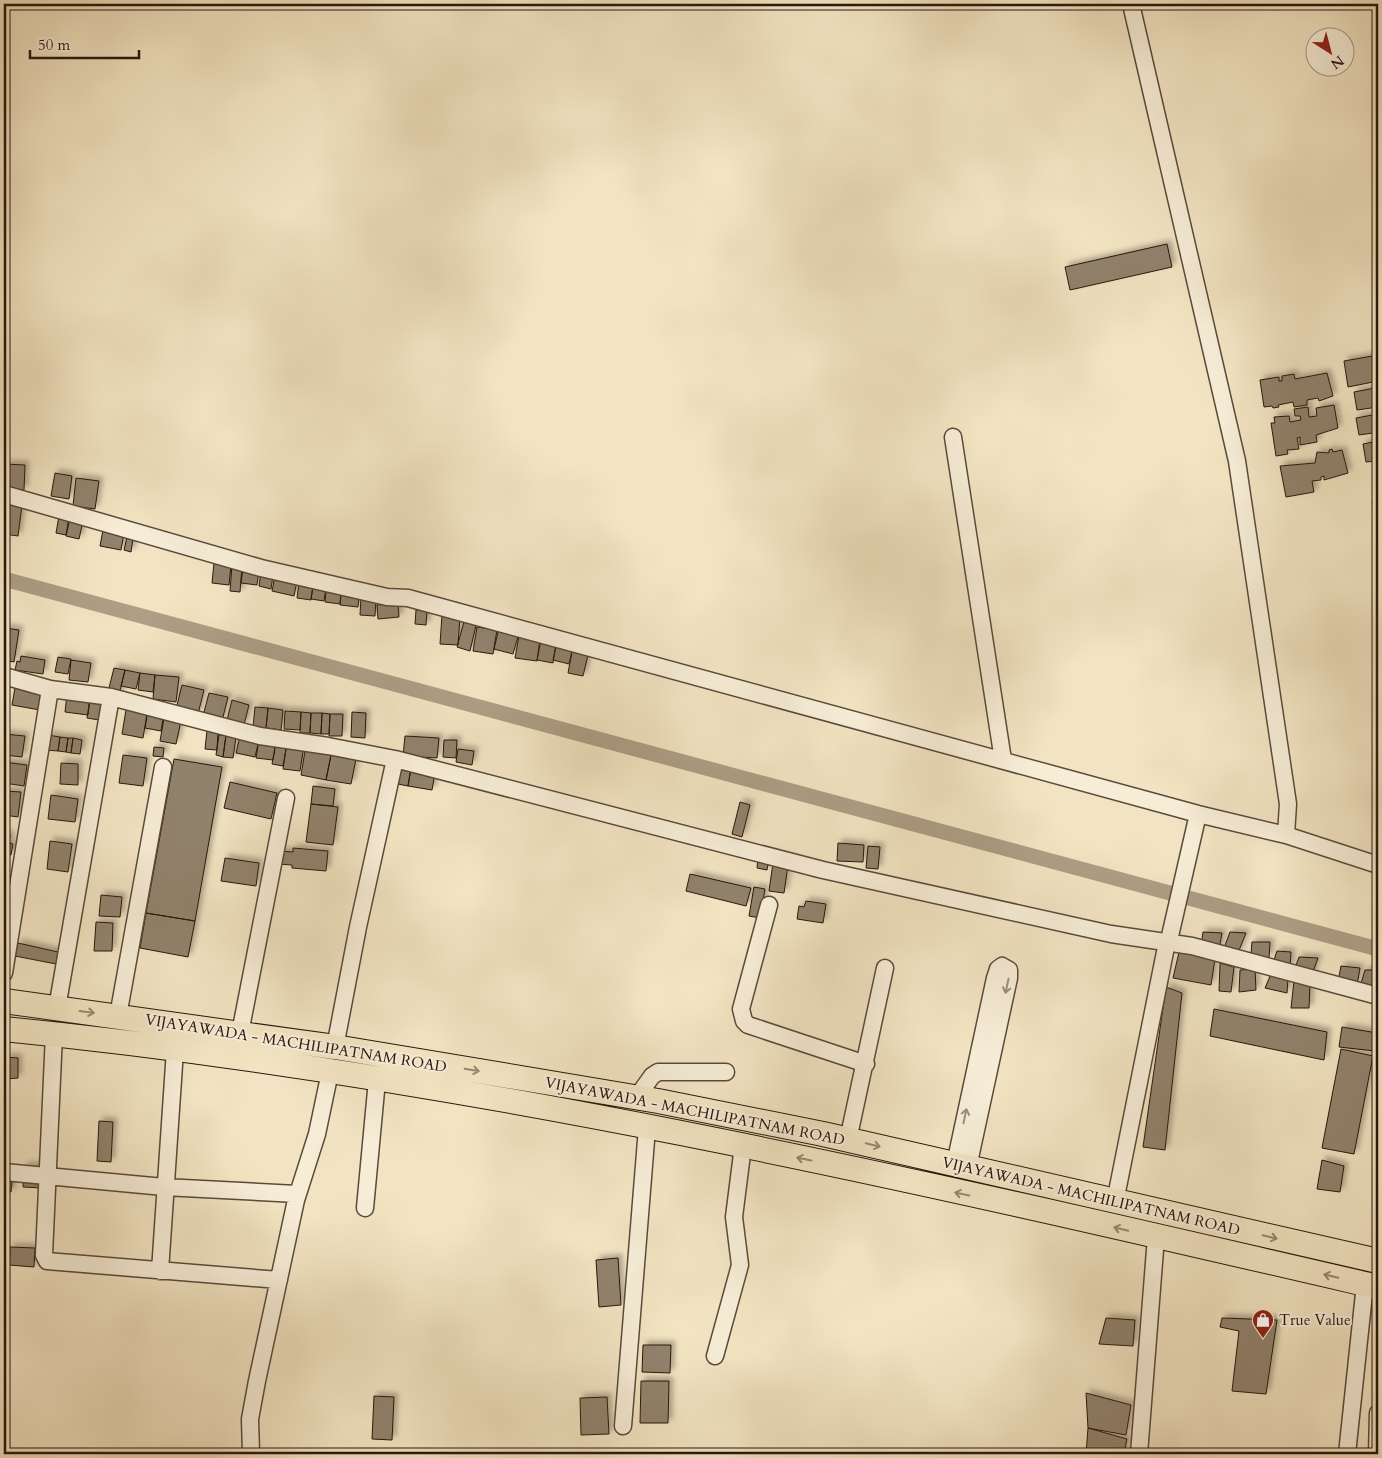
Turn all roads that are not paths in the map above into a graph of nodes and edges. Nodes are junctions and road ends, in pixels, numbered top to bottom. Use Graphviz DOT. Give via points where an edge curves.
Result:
graph roads {
  1 [pos="1131,4"];
  2 [pos="953,437"];
  3 [pos="4,494"];
  4 [pos="4,676"];
  5 [pos="50,689"];
  6 [pos="111,697"];
  7 [pos="394,759"];
  8 [pos="1004,760"];
  9 [pos="163,767"];
  10 [pos="286,798"];
  11 [pos="1198,814"];
  12 [pos="1286,835"];
  13 [pos="1378,865"];
  14 [pos="769,905"];
  15 [pos="1169,939"];
  16 [pos="885,968"];
  17 [pos="4,973"];
  18 [pos="1378,996"];
  19 [pos="4,1001"];
  20 [pos="57,1008"];
  21 [pos="118,1016"];
  22 [pos="4,1029"];
  23 [pos="240,1033"];
  24 [pos="54,1034"];
  25 [pos="335,1047"];
  26 [pos="175,1050"];
  27 [pos="866,1064"];
  28 [pos="330,1072"];
  29 [pos="726,1072"];
  30 [pos="377,1080"];
  31 [pos="637,1097"];
  32 [pos="647,1128"];
  33 [pos="848,1140"];
  34 [pos="743,1146"];
  35 [pos="962,1165"];
  36 [pos="4,1172"];
  37 [pos="48,1177"];
  38 [pos="164,1187"];
  39 [pos="298,1194"];
  40 [pos="1116,1202"];
  41 [pos="365,1208"];
  42 [pos="1156,1237"];
  43 [pos="1378,1261"];
  44 [pos="160,1271"];
  45 [pos="279,1280"];
  46 [pos="1372,1285"];
  47 [pos="716,1356"];
  48 [pos="1378,1413"];
  49 [pos="623,1426"];
  50 [pos="251,1454"];
  51 [pos="1139,1454"];
  52 [pos="1347,1454"];
  53 [pos="1377,1454"];
  1 -- 12 [label="street" via="1237,460 1288,804"];
  2 -- 8 [label="street"];
  3 -- 8 [label="street" via="261,568 387,597 408,598"];
  4 -- 5 [label="street"];
  5 -- 6 [label="street"];
  5 -- 17 [label="street"];
  6 -- 7 [label="street" via="260,736"];
  6 -- 20 [label="street"];
  7 -- 15 [label="street" via="823,870 1054,922"];
  7 -- 25 [label="street"];
  8 -- 11 [label="street"];
  9 -- 21 [label="street"];
  10 -- 23 [label="street"];
  11 -- 12 [label="street"];
  11 -- 15 [label="street"];
  12 -- 13 [label="street"];
  14 -- 27 [label="street" via="741,1009 744,1021"];
  15 -- 18 [label="street"];
  15 -- 40 [label="street"];
  16 -- 27 [label="street"];
  19 -- 20 [label="highway, VIJAYAWADA - MACHILIPATNAM ROAD"];
  20 -- 21 [label="highway, VIJAYAWADA - MACHILIPATNAM ROAD, one-way"];
  21 -- 23 [label="highway, VIJAYAWADA - MACHILIPATNAM ROAD"];
  22 -- 24 [label="highway, VIJAYAWADA - MACHILIPATNAM ROAD"];
  23 -- 25 [label="highway, VIJAYAWADA - MACHILIPATNAM ROAD"];
  24 -- 26 [label="highway, VIJAYAWADA - MACHILIPATNAM ROAD"];
  24 -- 37 [label="street"];
  25 -- 31 [label="highway, VIJAYAWADA - MACHILIPATNAM ROAD, one-way"];
  26 -- 28 [label="highway, VIJAYAWADA - MACHILIPATNAM ROAD"];
  26 -- 38 [label="street"];
  27 -- 33 [label="street"];
  28 -- 30 [label="highway, VIJAYAWADA - MACHILIPATNAM ROAD"];
  28 -- 39 [label="street" via="317,1134"];
  29 -- 31 [label="street" via="658,1072"];
  30 -- 32 [label="highway, VIJAYAWADA - MACHILIPATNAM ROAD"];
  30 -- 41 [label="street"];
  31 -- 33 [label="highway, VIJAYAWADA - MACHILIPATNAM ROAD"];
  32 -- 34 [label="highway, VIJAYAWADA - MACHILIPATNAM ROAD"];
  32 -- 49 [label="street"];
  33 -- 35 [label="highway, VIJAYAWADA - MACHILIPATNAM ROAD, one-way"];
  42 -- 34 [label="highway, VIJAYAWADA - MACHILIPATNAM ROAD, one-way"];
  34 -- 47 [label="street" via="734,1217 740,1266"];
  35 -- 35 [label="street, one-way" via="996,978 1002,966 1009,970 1009,978"];
  35 -- 40 [label="highway, VIJAYAWADA - MACHILIPATNAM ROAD"];
  36 -- 37 [label="street"];
  37 -- 38 [label="street"];
  37 -- 44 [label="street" via="44,1255 47,1261"];
  38 -- 39 [label="street"];
  38 -- 44 [label="street"];
  39 -- 45 [label="street"];
  40 -- 43 [label="highway, VIJAYAWADA - MACHILIPATNAM ROAD, one-way"];
  46 -- 42 [label="highway, VIJAYAWADA - MACHILIPATNAM ROAD, one-way"];
  42 -- 51 [label="street"];
  44 -- 45 [label="street"];
  45 -- 50 [label="street" via="250,1419"];
  46 -- 52 [label="street"];
  48 -- 53 [label="street"];
}
